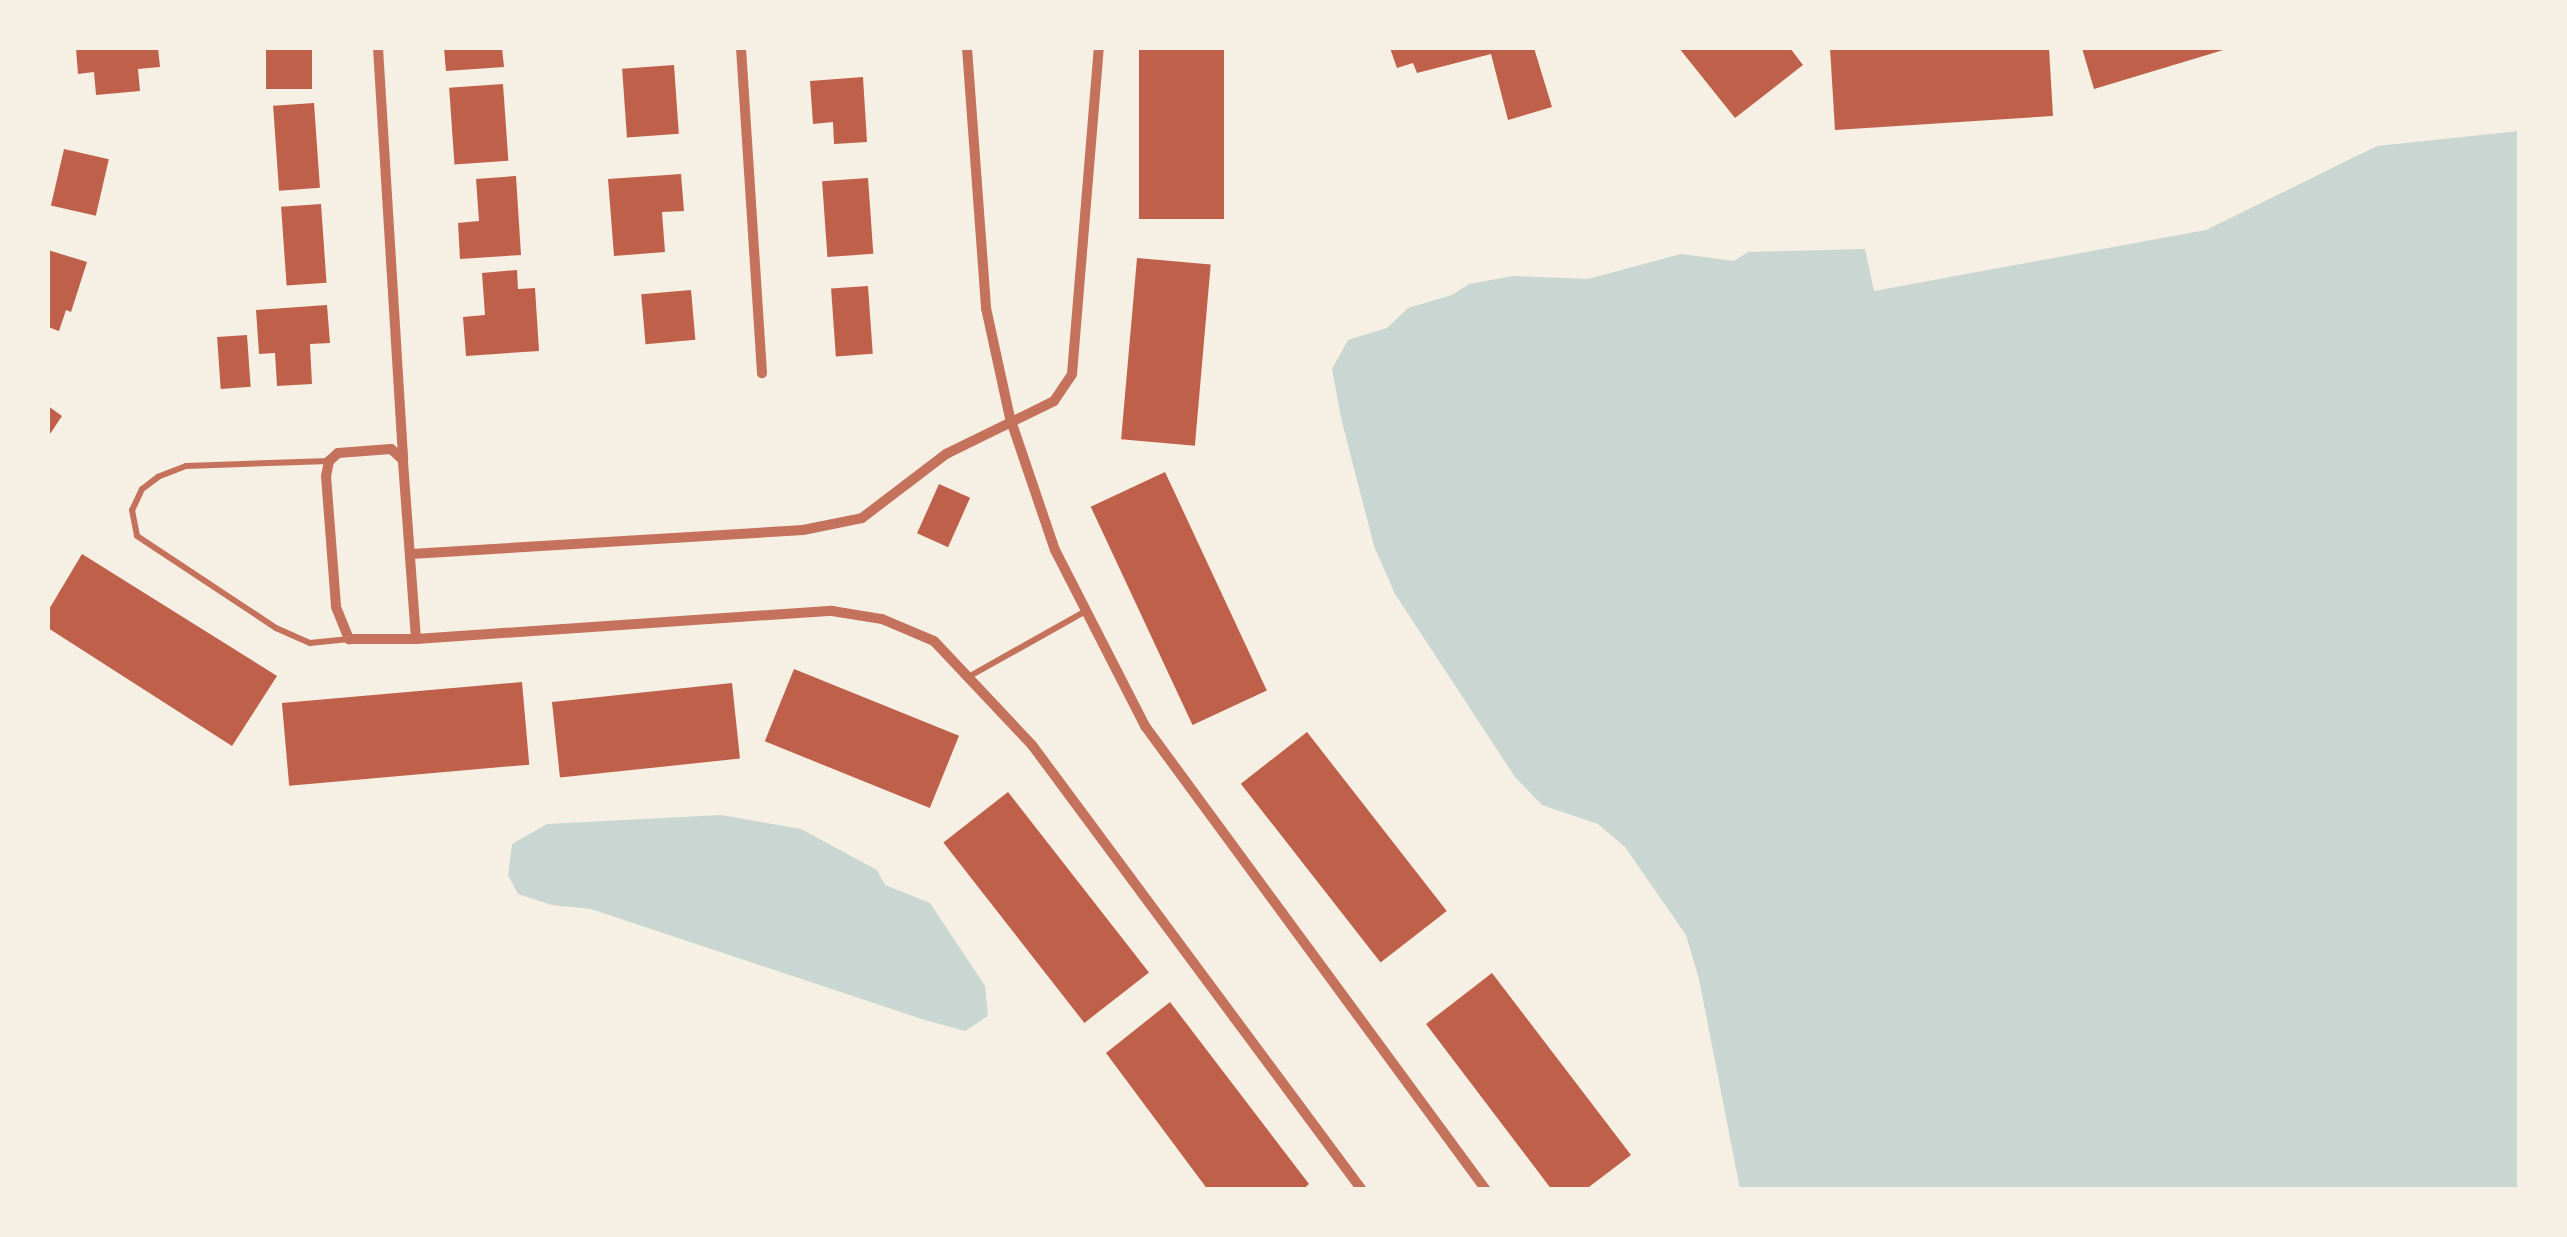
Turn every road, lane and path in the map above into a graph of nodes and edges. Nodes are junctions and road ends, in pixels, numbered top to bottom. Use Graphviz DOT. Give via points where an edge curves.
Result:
graph roads {
  1 [pos="378,48"];
  2 [pos="741,48"];
  3 [pos="967,48"];
  4 [pos="1099,48"];
  5 [pos="762,373"];
  6 [pos="1010,418"];
  7 [pos="402,460"];
  8 [pos="329,461"];
  9 [pos="412,554"];
  10 [pos="1084,612"];
  11 [pos="348,638"];
  12 [pos="416,639"];
  13 [pos="970,676"];
  14 [pos="1362,1190"];
  15 [pos="1486,1190"];
  1 -- 7 [label="street"];
  2 -- 5 [label="street"];
  3 -- 6 [label="street" via="986,308"];
  4 -- 6 [label="street" via="1072,374 1054,401"];
  6 -- 9 [label="street" via="946,454 862,518 803,530"];
  6 -- 10 [label="street"];
  7 -- 8 [label="street" via="391,449 338,454"];
  7 -- 9 [label="street"];
  8 -- 11 [label="street" via="336,607"];
  8 -- 11 [label="lane" via="186,466 142,488 132,510 137,536 276,628 310,643"];
  9 -- 12 [label="street"];
  10 -- 13 [label="lane"];
  10 -- 15 [label="street" via="1145,726"];
  11 -- 12 [label="street"];
  12 -- 13 [label="street" via="832,611 882,618 934,641"];
  13 -- 14 [label="street" via="1032,746"];
}
